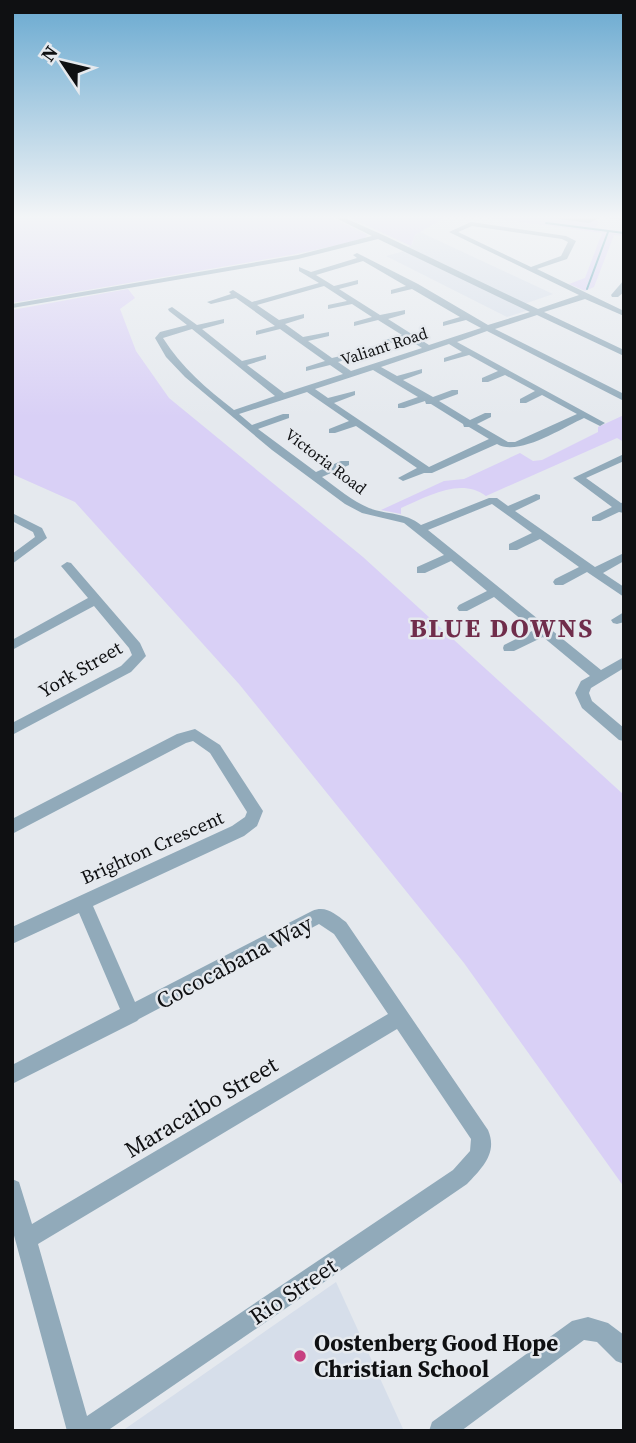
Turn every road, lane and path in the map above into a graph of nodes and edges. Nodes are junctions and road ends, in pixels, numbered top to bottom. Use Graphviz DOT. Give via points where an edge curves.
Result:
graph roads {
  1 [pos="150,282"];
  2 [pos="325,282"];
  3 [pos="353,282"];
  4 [pos="409,282"];
  5 [pos="476,282"];
  6 [pos="558,282"];
  7 [pos="274,284"];
  8 [pos="331,286"];
  9 [pos="415,286"];
  10 [pos="394,292"];
  11 [pos="289,294"];
  12 [pos="585,296"];
  13 [pos="355,301"];
  14 [pos="211,302"];
  15 [pos="253,304"];
  16 [pos="12,306"];
  17 [pos="331,307"];
  18 [pos="172,309"];
  19 [pos="402,312"];
  20 [pos="537,312"];
  21 [pos="624,314"];
  22 [pos="302,316"];
  23 [pos="467,317"];
  24 [pos="382,318"];
  25 [pos="220,321"];
  26 [pos="281,324"];
  27 [pos="357,324"];
  28 [pos="446,324"];
  29 [pos="195,327"];
  30 [pos="487,328"];
  31 [pos="258,333"];
  32 [pos="326,334"];
  33 [pos="410,336"];
  34 [pos="303,340"];
  35 [pos="449,341"];
  36 [pos="388,342"];
  37 [pos="428,348"];
  38 [pos="469,352"];
  39 [pos="624,353"];
  40 [pos="354,354"];
  41 [pos="263,357"];
  42 [pos="447,360"];
  43 [pos="331,362"];
  44 [pos="241,364"];
  45 [pos="373,366"];
  46 [pos="309,369"];
  47 [pos="419,371"];
  48 [pos="504,372"];
  49 [pos="349,374"];
  50 [pos="396,380"];
  51 [pos="485,380"];
  52 [pos="307,388"];
  53 [pos="455,392"];
  54 [pos="541,392"];
  55 [pos="352,393"];
  56 [pos="281,397"];
  57 [pos="624,398"];
  58 [pos="426,400"];
  59 [pos="523,401"];
  60 [pos="327,402"];
  61 [pos="401,406"];
  62 [pos="234,413"];
  63 [pos="488,415"];
  64 [pos="584,415"];
  65 [pos="285,416"];
  66 [pos="357,422"];
  67 [pos="600,423"];
  68 [pos="467,425"];
  69 [pos="253,428"];
  70 [pos="332,431"];
  71 [pos="494,441"];
  72 [pos="624,457"];
  73 [pos="345,463"];
  74 [pos="424,469"];
  75 [pos="316,476"];
  76 [pos="402,478"];
  77 [pos="536,497"];
  78 [pos="622,507"];
  79 [pos="510,509"];
  80 [pos="12,516"];
  81 [pos="596,519"];
  82 [pos="421,529"];
  83 [pos="542,533"];
  84 [pos="513,547"];
  85 [pos="452,556"];
  86 [pos="623,557"];
  87 [pos="13,558"];
  88 [pos="67,566"];
  89 [pos="592,569"];
  90 [pos="421,570"];
  91 [pos="559,582"];
  92 [pos="496,591"];
  93 [pos="624,593"];
  94 [pos="94,600"];
  95 [pos="463,608"];
  96 [pos="542,631"];
  97 [pos="12,646"];
  98 [pos="509,648"];
  99 [pos="624,662"];
  100 [pos="598,676"];
  101 [pos="12,730"];
  102 [pos="624,736"];
  103 [pos="12,827"];
  104 [pos="83,902"];
  105 [pos="12,936"];
  106 [pos="131,1015"];
  107 [pos="400,1017"];
  108 [pos="12,1074"];
  109 [pos="481,1137"];
  110 [pos="12,1189"];
  111 [pos="27,1239"];
  112 [pos="624,1353"];
  113 [pos="79,1431"];
  114 [pos="86,1431"];
  115 [pos="441,1431"];
  1 -- 16 [label="street"];
  2 -- 8 [label="street"];
  3 -- 8 [label="street"];
  4 -- 9 [label="street"];
  5 -- 20 [label="street"];
  6 -- 12 [label="street"];
  7 -- 11 [label="street"];
  8 -- 11 [label="street"];
  8 -- 13 [label="street"];
  9 -- 10 [label="street"];
  9 -- 23 [label="street"];
  11 -- 15 [label="street"];
  12 -- 20 [label="street, Valiant Road"];
  12 -- 21 [label="street"];
  13 -- 17 [label="street"];
  13 -- 24 [label="street"];
  14 -- 15 [label="street" via="235,294"];
  15 -- 26 [label="street"];
  18 -- 29 [label="street"];
  19 -- 24 [label="street"];
  20 -- 30 [label="street, Valiant Road"];
  20 -- 39 [label="street"];
  22 -- 26 [label="street"];
  23 -- 28 [label="street"];
  23 -- 30 [label="street"];
  24 -- 27 [label="street"];
  24 -- 33 [label="street"];
  25 -- 29 [label="street"];
  26 -- 31 [label="street"];
  26 -- 34 [label="street"];
  29 -- 44 [label="street"];
  29 -- 62 [label="street, Victoria Road" via="163,334 160,342 181,369"];
  30 -- 35 [label="street, Valiant Road"];
  30 -- 57 [label="street"];
  32 -- 34 [label="street"];
  33 -- 36 [label="street"];
  33 -- 37 [label="street"];
  34 -- 43 [label="street"];
  35 -- 37 [label="street, Valiant Road"];
  35 -- 38 [label="street"];
  37 -- 45 [label="street, Valiant Road"];
  38 -- 42 [label="street"];
  38 -- 48 [label="street"];
  40 -- 43 [label="street"];
  41 -- 44 [label="street"];
  43 -- 46 [label="street"];
  43 -- 49 [label="street"];
  44 -- 56 [label="street"];
  45 -- 49 [label="street, Valiant Road"];
  45 -- 50 [label="street"];
  47 -- 50 [label="street"];
  48 -- 51 [label="street"];
  48 -- 54 [label="street"];
  49 -- 52 [label="street, Valiant Road"];
  50 -- 58 [label="street"];
  52 -- 56 [label="street, Valiant Road"];
  52 -- 60 [label="street"];
  53 -- 58 [label="street"];
  54 -- 59 [label="street"];
  54 -- 64 [label="street"];
  55 -- 60 [label="street"];
  56 -- 62 [label="street, Valiant Road"];
  58 -- 61 [label="street"];
  58 -- 68 [label="street"];
  60 -- 66 [label="street"];
  62 -- 69 [label="street, Victoria Road"];
  63 -- 68 [label="street"];
  64 -- 67 [label="street"];
  64 -- 71 [label="street" via="517,445"];
  65 -- 69 [label="street, Victoria Road"];
  66 -- 70 [label="street"];
  66 -- 74 [label="street"];
  68 -- 71 [label="street"];
  69 -- 75 [label="street, Victoria Road"];
  71 -- 74 [label="street"];
  72 -- 78 [label="street" via="578,478"];
  73 -- 75 [label="street"];
  74 -- 76 [label="street"];
  75 -- 82 [label="street, Victoria Road" via="358,507 396,515"];
  77 -- 79 [label="street"];
  78 -- 81 [label="street"];
  79 -- 82 [label="street" via="493,500"];
  79 -- 83 [label="street"];
  80 -- 87 [label="street" via="38,530 41,538"];
  82 -- 85 [label="street, Victoria Road"];
  83 -- 84 [label="street"];
  83 -- 89 [label="street"];
  85 -- 90 [label="street"];
  85 -- 92 [label="street, Victoria Road"];
  86 -- 89 [label="street"];
  88 -- 94 [label="street, York Street"];
  89 -- 91 [label="street"];
  89 -- 93 [label="street"];
  92 -- 95 [label="street"];
  92 -- 96 [label="street, Victoria Road"];
  94 -- 97 [label="street"];
  94 -- 101 [label="street, York Street" via="135,646 136,662"];
  96 -- 98 [label="street"];
  96 -- 100 [label="street, Victoria Road"];
  99 -- 100 [label="street"];
  100 -- 102 [label="street" via="582,693 587,704"];
  103 -- 104 [label="street, Brighton Crescent" via="182,738 199,736 215,749 253,805 252,821"];
  104 -- 105 [label="street, Brighton Crescent"];
  104 -- 106 [label="street"];
  106 -- 107 [label="street, Cococabana Way" via="318,916 335,922"];
  106 -- 108 [label="street, Cococabana Way"];
  107 -- 109 [label="street, Cococabana Way"];
  107 -- 111 [label="street, Maracaibo Street"];
  109 -- 114 [label="street, Rio Street" via="480,1154 460,1177"];
  110 -- 111 [label="street"];
  111 -- 113 [label="street"];
  112 -- 115 [label="street" via="596,1327 580,1329"];
}
